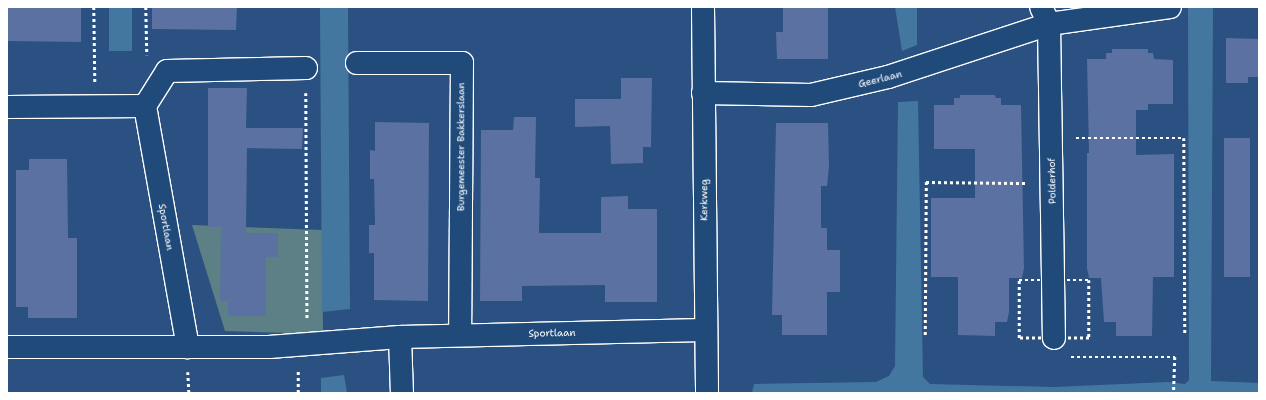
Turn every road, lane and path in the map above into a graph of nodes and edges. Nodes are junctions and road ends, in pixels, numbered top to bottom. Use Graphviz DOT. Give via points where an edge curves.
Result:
graph roads {
  1 [pos="94,7"];
  2 [pos="146,7"];
  3 [pos="703,7"];
  4 [pos="1170,7"];
  5 [pos="1045,16"];
  6 [pos="357,63"];
  7 [pos="306,68"];
  8 [pos="168,71"];
  9 [pos="703,93"];
  10 [pos="95,106"];
  11 [pos="145,106"];
  12 [pos="7,108"];
  13 [pos="1051,138"];
  14 [pos="1052,184"];
  15 [pos="704,330"];
  16 [pos="1185,334"];
  17 [pos="460,335"];
  18 [pos="925,335"];
  19 [pos="400,336"];
  20 [pos="307,345"];
  21 [pos="1057,346"];
  22 [pos="7,347"];
  23 [pos="188,347"];
  24 [pos="402,393"];
  25 [pos="707,393"];
  26 [pos="1174,393"];
  1 -- 10 [label="path"];
  2 -- 8 [label="path" via="146,55"];
  3 -- 9 [label="street, Kerkweg"];
  4 -- 5 [label="street, Geerlaan"];
  5 -- 9 [label="street, Geerlaan" via="888,77 811,95"];
  5 -- 13 [label="street, Polderhof"];
  6 -- 17 [label="street, Burgemeester Bakkerslaan" via="462,63"];
  7 -- 8 [label="street"];
  7 -- 20 [label="path"];
  8 -- 11 [label="street"];
  9 -- 15 [label="street, Kerkweg"];
  10 -- 11 [label="street"];
  10 -- 12 [label="street"];
  11 -- 23 [label="street, Sportlaan"];
  13 -- 14 [label="street, Polderhof"];
  13 -- 16 [label="path" via="1184,138"];
  14 -- 18 [label="path" via="926,182"];
  14 -- 21 [label="street, Polderhof"];
  15 -- 17 [label="street, Sportlaan"];
  15 -- 25 [label="street, Kerkweg"];
  17 -- 19 [label="street, Sportlaan"];
  19 -- 20 [label="street, Sportlaan"];
  19 -- 24 [label="street"];
  20 -- 23 [label="street, Sportlaan"];
  21 -- 26 [label="path" via="1174,357"];
  22 -- 23 [label="street, Sportlaan"];
}
